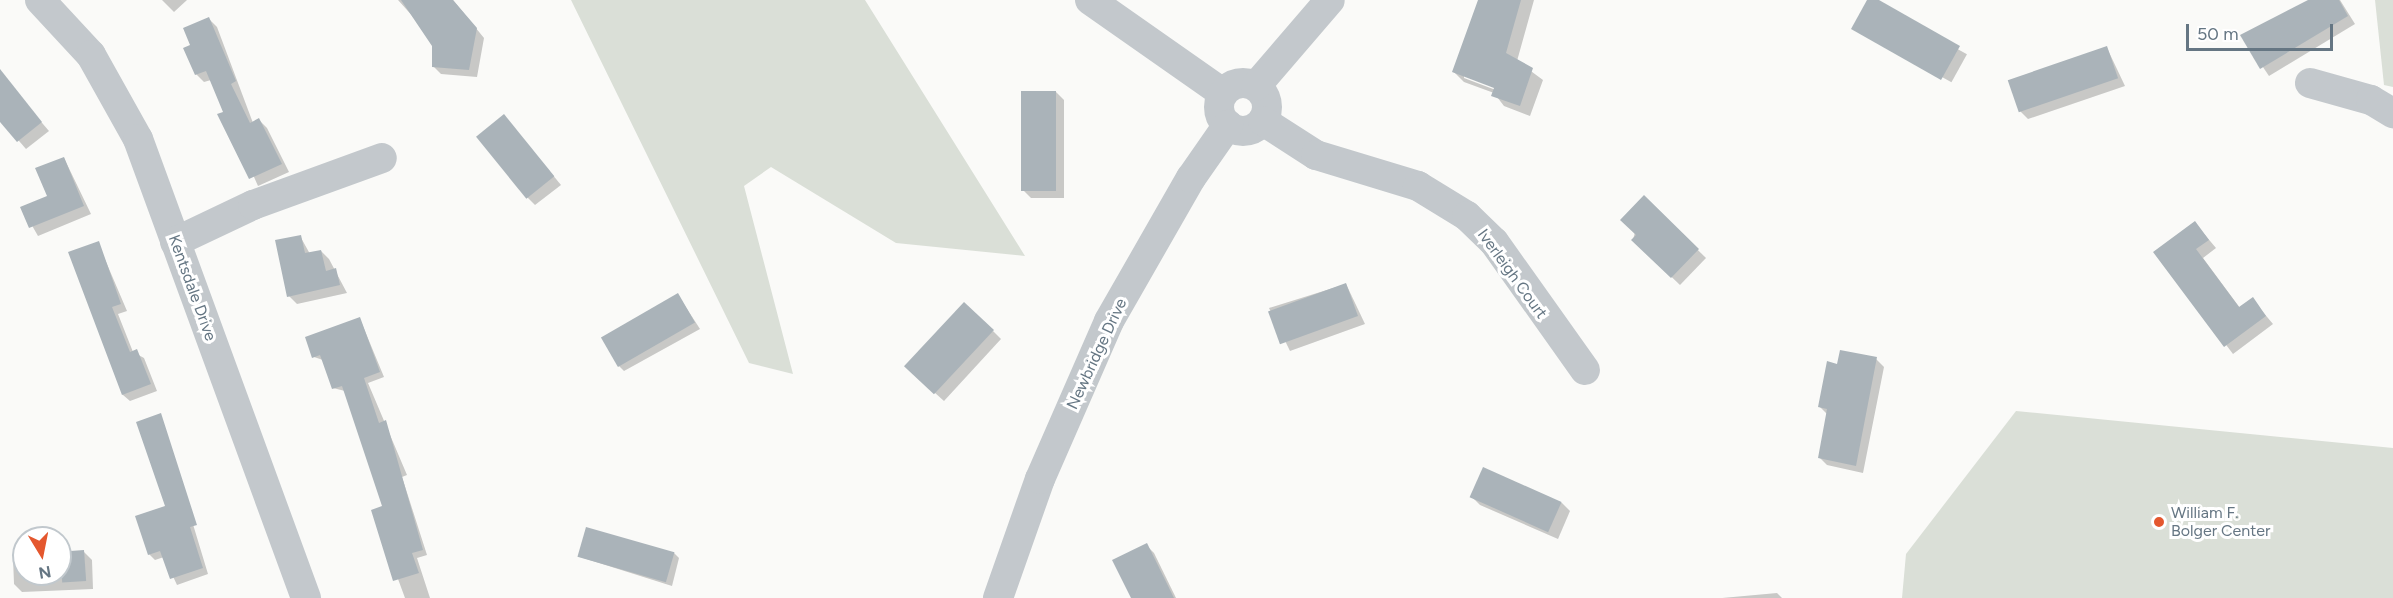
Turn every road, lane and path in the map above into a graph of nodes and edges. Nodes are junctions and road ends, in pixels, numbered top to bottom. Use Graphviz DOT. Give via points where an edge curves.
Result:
graph roads {
  1 [pos="40,0"];
  2 [pos="1090,0"];
  3 [pos="1329,0"];
  4 [pos="2310,83"];
  5 [pos="1256,86"];
  6 [pos="1223,93"];
  7 [pos="2393,113"];
  8 [pos="1263,121"];
  9 [pos="1228,126"];
  10 [pos="382,158"];
  11 [pos="176,242"];
  12 [pos="1585,370"];
  13 [pos="306,598"];
  14 [pos="998,598"];
  1 -- 11 [label="street, Kentsdale Drive" via="92,55 138,139"];
  2 -- 6 [label="street"];
  3 -- 5 [label="street"];
  4 -- 7 [label="street" via="2371,100"];
  5 -- 6 [label="street" via="1242,82"];
  5 -- 8 [label="street" via="1268,106"];
  6 -- 9 [label="street" via="1220,114"];
  8 -- 9 [label="street" via="1250,130"];
  8 -- 12 [label="street, Iverleigh Court" via="1316,155 1418,186 1467,216 1494,242"];
  9 -- 14 [label="street, Newbridge Drive" via="1191,178 1109,321 1040,478"];
  10 -- 11 [label="street" via="253,205"];
  11 -- 13 [label="street, Kentsdale Drive"];
}
